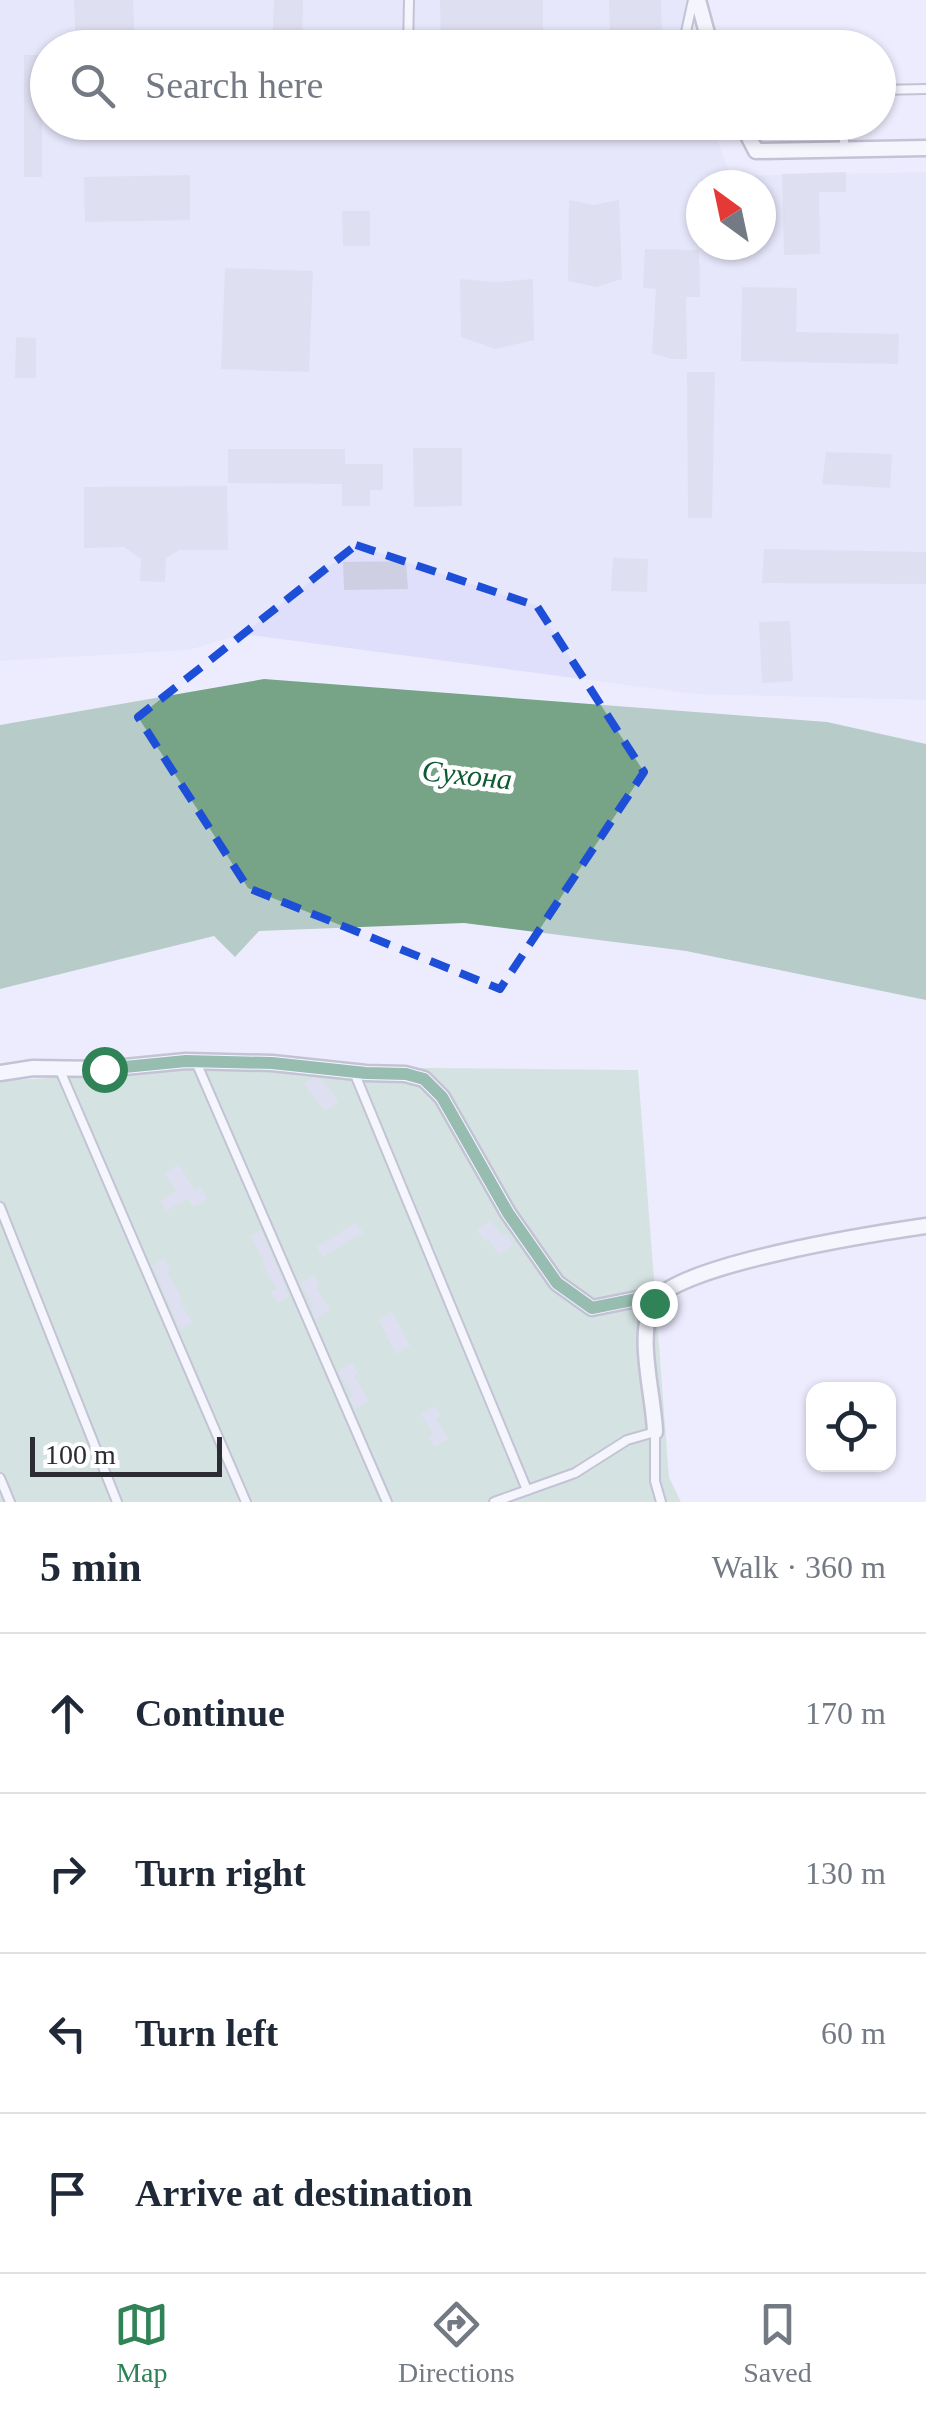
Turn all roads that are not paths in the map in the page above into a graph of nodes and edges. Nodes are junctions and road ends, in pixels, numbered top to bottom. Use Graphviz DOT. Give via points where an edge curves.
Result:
graph roads {
  1 [pos="409,0"];
  2 [pos="696,0"];
  3 [pos="408,30"];
  4 [pos="687,30"];
  5 [pos="706,30"];
  6 [pos="926,89"];
  7 [pos="896,90"];
  8 [pos="750,140"];
  9 [pos="844,140"];
  10 [pos="926,148"];
  11 [pos="844,149"];
  12 [pos="196,1062"];
  13 [pos="59,1068"];
  14 [pos="354,1072"];
  15 [pos="0,1073"];
  16 [pos="0,1207"];
  17 [pos="926,1226"];
  18 [pos="654,1303"];
  19 [pos="655,1432"];
  20 [pos="0,1478"];
  21 [pos="527,1490"];
  22 [pos="10,1502"];
  23 [pos="117,1502"];
  24 [pos="246,1502"];
  25 [pos="387,1502"];
  26 [pos="494,1502"];
  27 [pos="660,1502"];
  1 -- 3 [label="lane"];
  2 -- 4 [label="lane"];
  2 -- 5 [label="street"];
  6 -- 7 [label="lane"];
  8 -- 11 [label="street" via="756,151"];
  9 -- 11 [label="lane"];
  10 -- 11 [label="street"];
  12 -- 13 [label="street"];
  12 -- 14 [label="street"];
  12 -- 25 [label="lane"];
  13 -- 15 [label="street"];
  13 -- 24 [label="lane"];
  14 -- 18 [label="street" via="424,1079 442,1097 557,1283 592,1308 642,1298"];
  14 -- 21 [label="lane"];
  16 -- 23 [label="lane"];
  17 -- 18 [label="street" via="725,1267 671,1287"];
  18 -- 19 [label="street" via="646,1342"];
  19 -- 21 [label="lane" via="626,1440 575,1474"];
  19 -- 27 [label="lane"];
  20 -- 22 [label="lane"];
  21 -- 26 [label="lane"];
}
